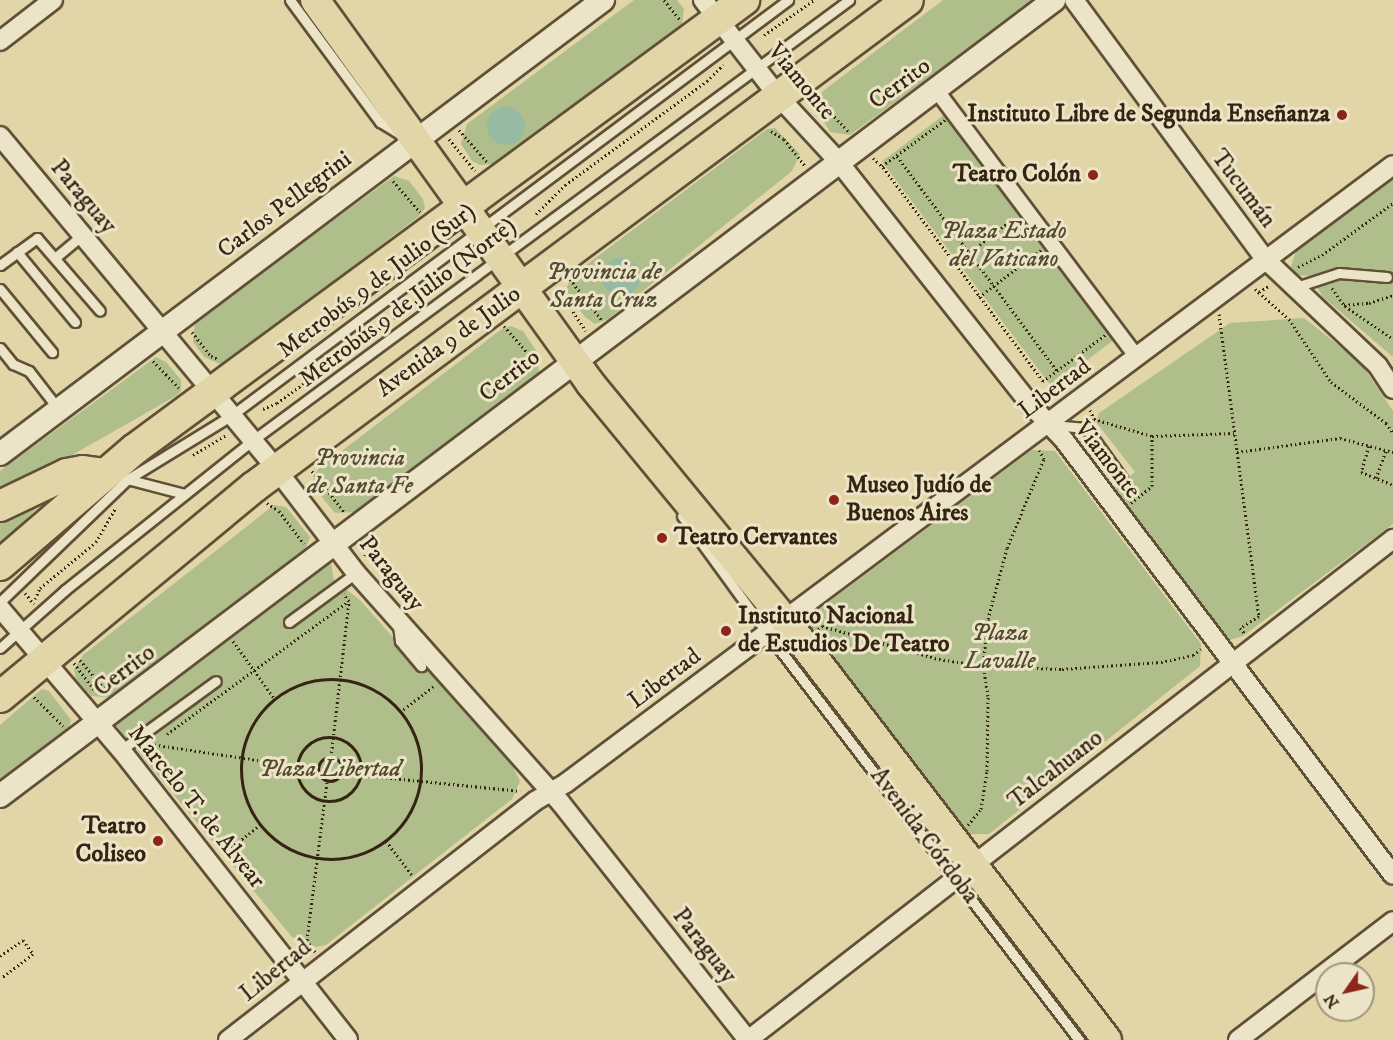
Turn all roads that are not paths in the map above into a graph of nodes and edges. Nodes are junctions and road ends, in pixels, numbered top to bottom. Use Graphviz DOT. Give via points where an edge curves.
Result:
graph roads {
  1 [pos="53,0"];
  2 [pos="290,0"];
  3 [pos="315,0"];
  4 [pos="603,0"];
  5 [pos="744,0"];
  6 [pos="788,0"];
  7 [pos="849,0"];
  8 [pos="908,0"];
  9 [pos="1054,0"];
  10 [pos="1074,0"];
  11 [pos="724,27"];
  12 [pos="0,41"];
  13 [pos="756,67"];
  14 [pos="937,91"];
  15 [pos="778,96"];
  16 [pos="0,135"];
  17 [pos="414,142"];
  18 [pos="838,161"];
  19 [pos="1393,165"];
  20 [pos="469,218"];
  21 [pos="83,234"];
  22 [pos="17,252"];
  23 [pos="56,257"];
  24 [pos="498,258"];
  25 [pos="1266,260"];
  26 [pos="0,265"];
  27 [pos="1387,277"];
  28 [pos="1287,282"];
  29 [pos="0,289"];
  30 [pos="521,289"];
  31 [pos="100,311"];
  32 [pos="75,322"];
  33 [pos="163,332"];
  34 [pos="0,348"];
  35 [pos="52,352"];
  36 [pos="1137,357"];
  37 [pos="582,372"];
  38 [pos="1393,389"];
  39 [pos="205,409"];
  40 [pos="59,410"];
  41 [pos="236,420"];
  42 [pos="1047,424"];
  43 [pos="253,440"];
  44 [pos="0,454"];
  45 [pos="116,477"];
  46 [pos="266,478"];
  47 [pos="1122,478"];
  48 [pos="185,494"];
  49 [pos="669,497"];
  50 [pos="0,506"];
  51 [pos="676,507"];
  52 [pos="1393,539"];
  53 [pos="337,545"];
  54 [pos="0,565"];
  55 [pos="356,573"];
  56 [pos="0,602"];
  57 [pos="10,620"];
  58 [pos="398,621"];
  59 [pos="289,622"];
  60 [pos="784,632"];
  61 [pos="0,648"];
  62 [pos="44,660"];
  63 [pos="1233,662"];
  64 [pos="421,666"];
  65 [pos="216,681"];
  66 [pos="0,697"];
  67 [pos="99,724"];
  68 [pos="121,750"];
  69 [pos="0,796"];
  70 [pos="542,797"];
  71 [pos="965,873"];
  72 [pos="1393,875"];
  73 [pos="1393,921"];
  74 [pos="302,979"];
  75 [pos="228,1040"];
  76 [pos="348,1040"];
  77 [pos="748,1040"];
  78 [pos="1079,1040"];
  79 [pos="1107,1040"];
  80 [pos="1238,1040"];
  1 -- 12 [label="street"];
  2 -- 17 [label="lane, Avenida Córdoba" via="380,122"];
  3 -- 17 [label="main road, Avenida Córdoba" via="396,109"];
  4 -- 17 [label="street, Carlos Pellegrini"];
  5 -- 11 [label="highway"];
  6 -- 11 [label="lane"];
  7 -- 13 [label="lane, Metrobús 9 de Julio (Norte)"];
  8 -- 15 [label="highway, Avenida 9 de Julio"];
  9 -- 14 [label="street, Cerrito"];
  10 -- 25 [label="street, Tucumán"];
  11 -- 13 [label="street, Viamonte"];
  11 -- 20 [label="highway"];
  13 -- 15 [label="street, Viamonte"];
  13 -- 24 [label="lane, Metrobús 9 de Julio (Norte)" via="660,142"];
  14 -- 18 [label="street, Cerrito"];
  14 -- 36 [label="street"];
  15 -- 18 [label="street, Viamonte"];
  15 -- 30 [label="highway, Avenida 9 de Julio"];
  16 -- 21 [label="street, Paraguay"];
  17 -- 20 [label="main road, Avenida Córdoba"];
  17 -- 33 [label="street, Carlos Pellegrini"];
  18 -- 37 [label="street, Cerrito"];
  18 -- 42 [label="street, Viamonte"];
  19 -- 25 [label="street, Libertad"];
  20 -- 24 [label="main road, Avenida Córdoba"];
  20 -- 39 [label="highway"];
  20 -- 41 [label="lane, Metrobús 9 de Julio (Sur)"];
  21 -- 23 [label="lane"];
  21 -- 33 [label="street, Paraguay"];
  22 -- 23 [label="lane" via="37,238"];
  22 -- 26 [label="lane"];
  22 -- 32 [label="lane"];
  23 -- 31 [label="lane"];
  24 -- 30 [label="main road, Avenida Córdoba"];
  24 -- 43 [label="lane, Metrobús 9 de Julio (Norte)"];
  25 -- 28 [label="street, Tucumán"];
  25 -- 36 [label="street, Libertad"];
  27 -- 28 [label="lane" via="1346,272"];
  28 -- 38 [label="street, Tucumán" via="1378,366"];
  29 -- 35 [label="lane"];
  30 -- 37 [label="main road, Avenida Córdoba"];
  30 -- 46 [label="highway, Avenida 9 de Julio"];
  33 -- 39 [label="street, Paraguay"];
  33 -- 40 [label="street, Carlos Pellegrini"];
  34 -- 40 [label="lane" via="14,364 29,370"];
  36 -- 42 [label="street, Libertad"];
  37 -- 49 [label="lane, Avenida Córdoba"];
  37 -- 53 [label="street, Cerrito"];
  37 -- 60 [label="main road, Avenida Córdoba"];
  39 -- 41 [label="street, Paraguay"];
  39 -- 41 [label="lane, Metrobús 9 de Julio (Sur)"];
  39 -- 45 [label="highway"];
  40 -- 44 [label="street, Carlos Pellegrini"];
  41 -- 43 [label="street, Paraguay"];
  42 -- 47 [label="lane" via="1086,428"];
  42 -- 60 [label="street, Libertad"];
  42 -- 63 [label="street, Viamonte"];
  43 -- 46 [label="street, Paraguay"];
  43 -- 48 [label="lane, Metrobús 9 de Julio (Norte)"];
  45 -- 48 [label="lane"];
  45 -- 50 [label="highway" via="83,471 67,474"];
  45 -- 54 [label="highway"];
  45 -- 56 [label="lane"];
  46 -- 53 [label="street, Paraguay"];
  46 -- 62 [label="highway, Avenida 9 de Julio"];
  48 -- 57 [label="lane, Metrobús 9 de Julio (Norte)"];
  51 -- 60 [label="lane, Avenida Córdoba"];
  52 -- 63 [label="street, Talcahuano"];
  53 -- 55 [label="street, Paraguay"];
  53 -- 67 [label="street, Cerrito"];
  55 -- 58 [label="street, Paraguay"];
  55 -- 59 [label="lane"];
  57 -- 61 [label="lane, Metrobús 9 de Julio (Norte)"];
  57 -- 62 [label="street, Marcelo T. de Alvear"];
  58 -- 64 [label="lane" via="400,641"];
  58 -- 70 [label="street, Paraguay" via="447,676"];
  60 -- 70 [label="street, Libertad"];
  60 -- 71 [label="lane, Avenida Córdoba"];
  60 -- 71 [label="main road, Avenida Córdoba" via="955,842"];
  62 -- 66 [label="highway, Avenida 9 de Julio"];
  62 -- 67 [label="street, Marcelo T. de Alvear"];
  63 -- 71 [label="street, Talcahuano"];
  63 -- 72 [label="street, Viamonte"];
  65 -- 68 [label="lane"];
  67 -- 68 [label="street, Marcelo T. de Alvear"];
  67 -- 69 [label="street, Cerrito"];
  68 -- 74 [label="street, Marcelo T. de Alvear"];
  70 -- 74 [label="street, Libertad"];
  70 -- 77 [label="street, Paraguay"];
  71 -- 77 [label="street, Talcahuano"];
  71 -- 78 [label="lane, Avenida Córdoba"];
  71 -- 79 [label="main road, Avenida Córdoba"];
  73 -- 80 [label="street"];
  74 -- 75 [label="street, Libertad"];
  74 -- 76 [label="street, Marcelo T. de Alvear"];
}
